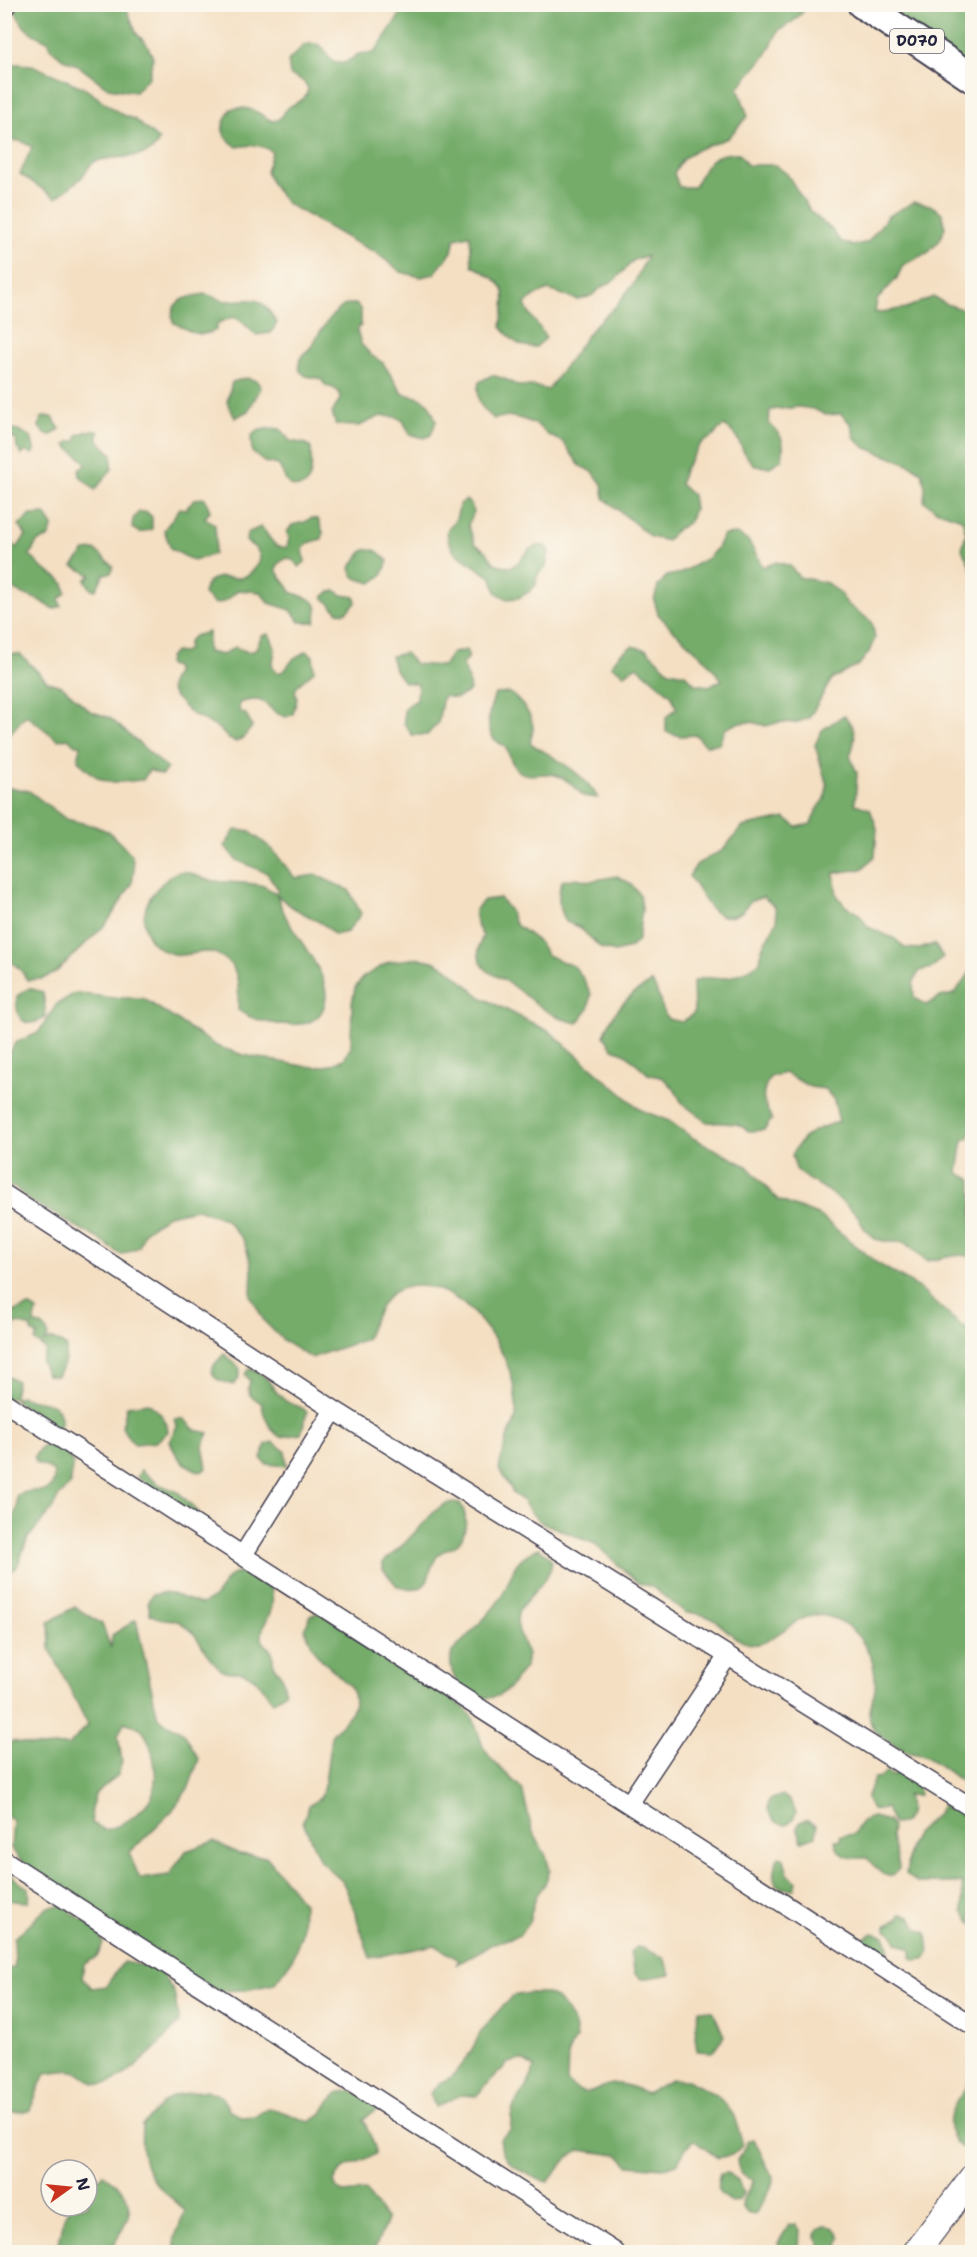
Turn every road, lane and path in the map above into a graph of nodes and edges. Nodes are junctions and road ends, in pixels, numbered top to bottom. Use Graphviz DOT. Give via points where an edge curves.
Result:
graph roads {
  1 [pos="862,4"];
  2 [pos="972,78"];
  3 [pos="4,1194"];
  4 [pos="4,1402"];
  5 [pos="334,1410"];
  6 [pos="243,1555"];
  7 [pos="727,1657"];
  8 [pos="629,1804"];
  9 [pos="972,1808"];
  10 [pos="4,1860"];
  11 [pos="972,2025"];
  12 [pos="972,2178"];
  13 [pos="615,2253"];
  14 [pos="916,2253"];
  1 -- 2 [label="main road, D070"];
  3 -- 5 [label="street"];
  4 -- 6 [label="street"];
  5 -- 6 [label="street"];
  5 -- 7 [label="street"];
  6 -- 8 [label="street"];
  7 -- 8 [label="street"];
  7 -- 9 [label="street"];
  8 -- 11 [label="street"];
  10 -- 13 [label="street"];
  12 -- 14 [label="street"];
}
